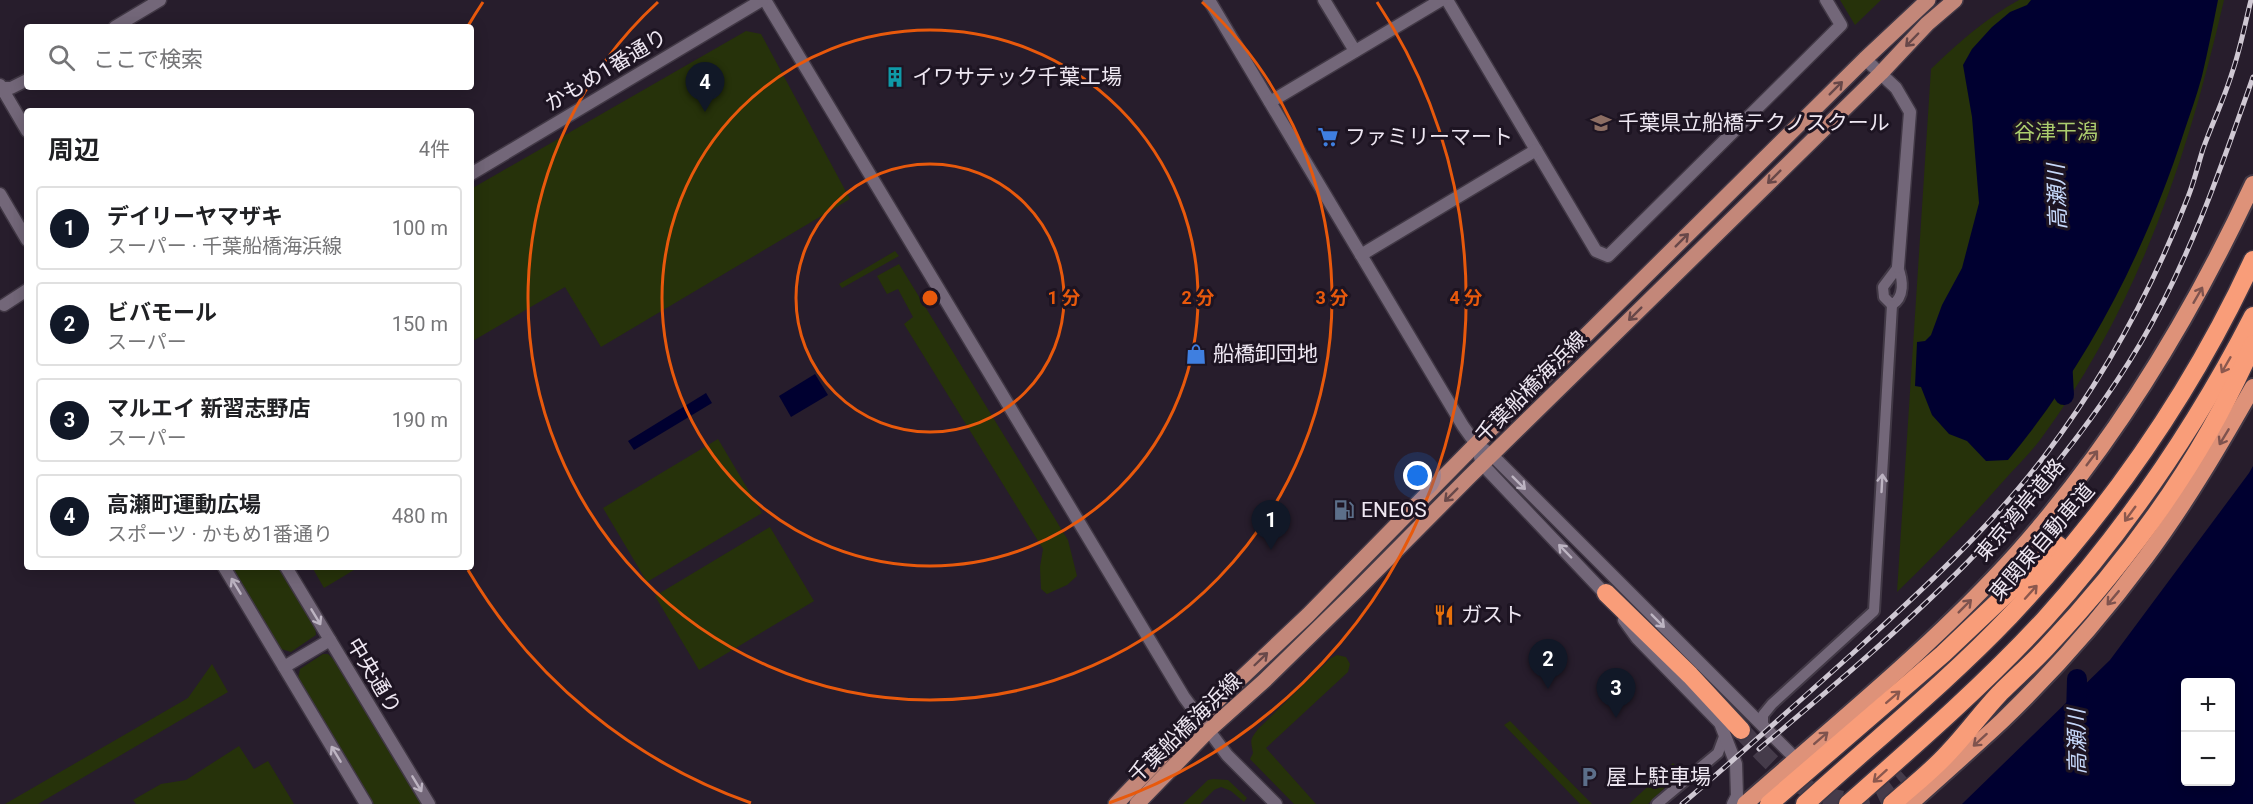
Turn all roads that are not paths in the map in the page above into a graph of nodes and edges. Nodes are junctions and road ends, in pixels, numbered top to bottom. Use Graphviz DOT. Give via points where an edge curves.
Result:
graph roads {
  1 [pos="160,0"];
  2 [pos="763,0"];
  3 [pos="1209,0"];
  4 [pos="1324,0"];
  5 [pos="1441,0"];
  6 [pos="1447,0"];
  7 [pos="1826,0"];
  8 [pos="1928,0"];
  9 [pos="1955,0"];
  10 [pos="120,24"];
  11 [pos="1355,51"];
  12 [pos="1865,59"];
  13 [pos="1881,73"];
  14 [pos="24,82"];
  15 [pos="1,87"];
  16 [pos="1270,102"];
  17 [pos="24,126"];
  18 [pos="1536,150"];
  19 [pos="474,172"];
  20 [pos="2253,184"];
  21 [pos="0,194"];
  22 [pos="24,235"];
  23 [pos="1361,255"];
  24 [pos="2253,260"];
  25 [pos="1898,267"];
  26 [pos="24,292"];
  27 [pos="4,305"];
  28 [pos="1892,305"];
  29 [pos="2253,316"];
  30 [pos="2253,344"];
  31 [pos="2253,387"];
  32 [pos="2176,397"];
  33 [pos="1476,444"];
  34 [pos="1487,460"];
  35 [pos="226,570"];
  36 [pos="288,570"];
  37 [pos="1606,593"];
  38 [pos="330,640"];
  39 [pos="284,667"];
  40 [pos="1999,694"];
  41 [pos="1772,704"];
  42 [pos="1743,705"];
  43 [pos="1198,718"];
  44 [pos="1763,724"];
  45 [pos="1208,732"];
  46 [pos="1733,732"];
  47 [pos="1834,748"];
  48 [pos="1796,759"];
  49 [pos="1736,764"];
  50 [pos="1696,771"];
  51 [pos="1906,777"];
  52 [pos="366,804"];
  53 [pos="429,804"];
  54 [pos="1116,804"];
  55 [pos="1137,804"];
  56 [pos="1276,804"];
  57 [pos="1657,804"];
  58 [pos="1733,804"];
  59 [pos="1745,804"];
  60 [pos="1769,804"];
  61 [pos="1805,804"];
  62 [pos="1848,804"];
  63 [pos="1892,804"];
  64 [pos="1910,804"];
  1 -- 10 [label="street"];
  2 -- 19 [label="street, かもめ1番通り"];
  2 -- 43 [label="street"];
  3 -- 16 [label="street"];
  4 -- 11 [label="street"];
  5 -- 11 [label="street"];
  6 -- 18 [label="street"];
  7 -- 18 [label="street" via="1841,25 1608,256 1596,251"];
  8 -- 12 [label="main road, 千葉船橋海浜線"];
  9 -- 13 [label="main road, 千葉船橋海浜線, one-way"];
  11 -- 16 [label="street"];
  12 -- 13 [label="street"];
  33 -- 12 [label="main road, 千葉船橋海浜線, one-way"];
  13 -- 25 [label="street" via="1896,88 1910,112"];
  13 -- 34 [label="main road, 千葉船橋海浜線, one-way"];
  14 -- 15 [label="street" via="11,88"];
  15 -- 17 [label="street"];
  16 -- 23 [label="street"];
  18 -- 23 [label="street"];
  48 -- 20 [label="highway, 東京湾岸道路, one-way" via="1944,627 2059,502 2142,388 2178,330"];
  21 -- 22 [label="street"];
  23 -- 33 [label="street"];
  24 -- 32 [label="highway, 東関東自動車道"];
  25 -- 28 [label="street" via="1901,295"];
  25 -- 28 [label="street" via="1883,287 1886,301"];
  26 -- 27 [label="street"];
  41 -- 28 [label="street, one-way" via="1871,616 1875,605"];
  29 -- 62 [label="highway, one-way" via="2170,457 2128,518 2044,619 1974,691"];
  30 -- 40 [label="highway" via="2215,424 2152,520 2111,574"];
  31 -- 64 [label="highway, one-way" via="2207,466 2121,589 2010,713"];
  47 -- 32 [label="highway, one-way" via="2051,553 2104,492"];
  61 -- 32 [label="highway, 東関東自動車道, one-way" via="2009,617 2100,512"];
  33 -- 34 [label="street"];
  43 -- 33 [label="main road, 千葉船橋海浜線, one-way" via="1308,615"];
  37 -- 34 [label="street, one-way"];
  34 -- 42 [label="street, one-way"];
  34 -- 45 [label="main road, 千葉船橋海浜線, one-way"];
  39 -- 35 [label="street, one-way"];
  36 -- 38 [label="street, 中央通り, one-way"];
  37 -- 46 [label="highway" via="1690,675"];
  38 -- 39 [label="street"];
  38 -- 53 [label="street, 中央通り, one-way"];
  52 -- 39 [label="street, one-way"];
  40 -- 51 [label="highway"];
  40 -- 63 [label="highway" via="1947,754"];
  41 -- 42 [label="street" via="1760,710"];
  41 -- 44 [label="street" via="1763,715"];
  42 -- 44 [label="street"];
  43 -- 45 [label="street"];
  43 -- 54 [label="main road, 千葉船橋海浜線"];
  44 -- 48 [label="street"];
  45 -- 55 [label="main road, 千葉船橋海浜線"];
  45 -- 56 [label="street"];
  46 -- 49 [label="street"];
  46 -- 50 [label="street" via="1718,753"];
  47 -- 48 [label="highway" via="1810,764"];
  47 -- 60 [label="highway"];
  48 -- 59 [label="highway, 東京湾岸道路"];
  49 -- 50 [label="street" via="1716,760"];
  49 -- 58 [label="street" via="1737,796"];
  50 -- 57 [label="street"];
}
